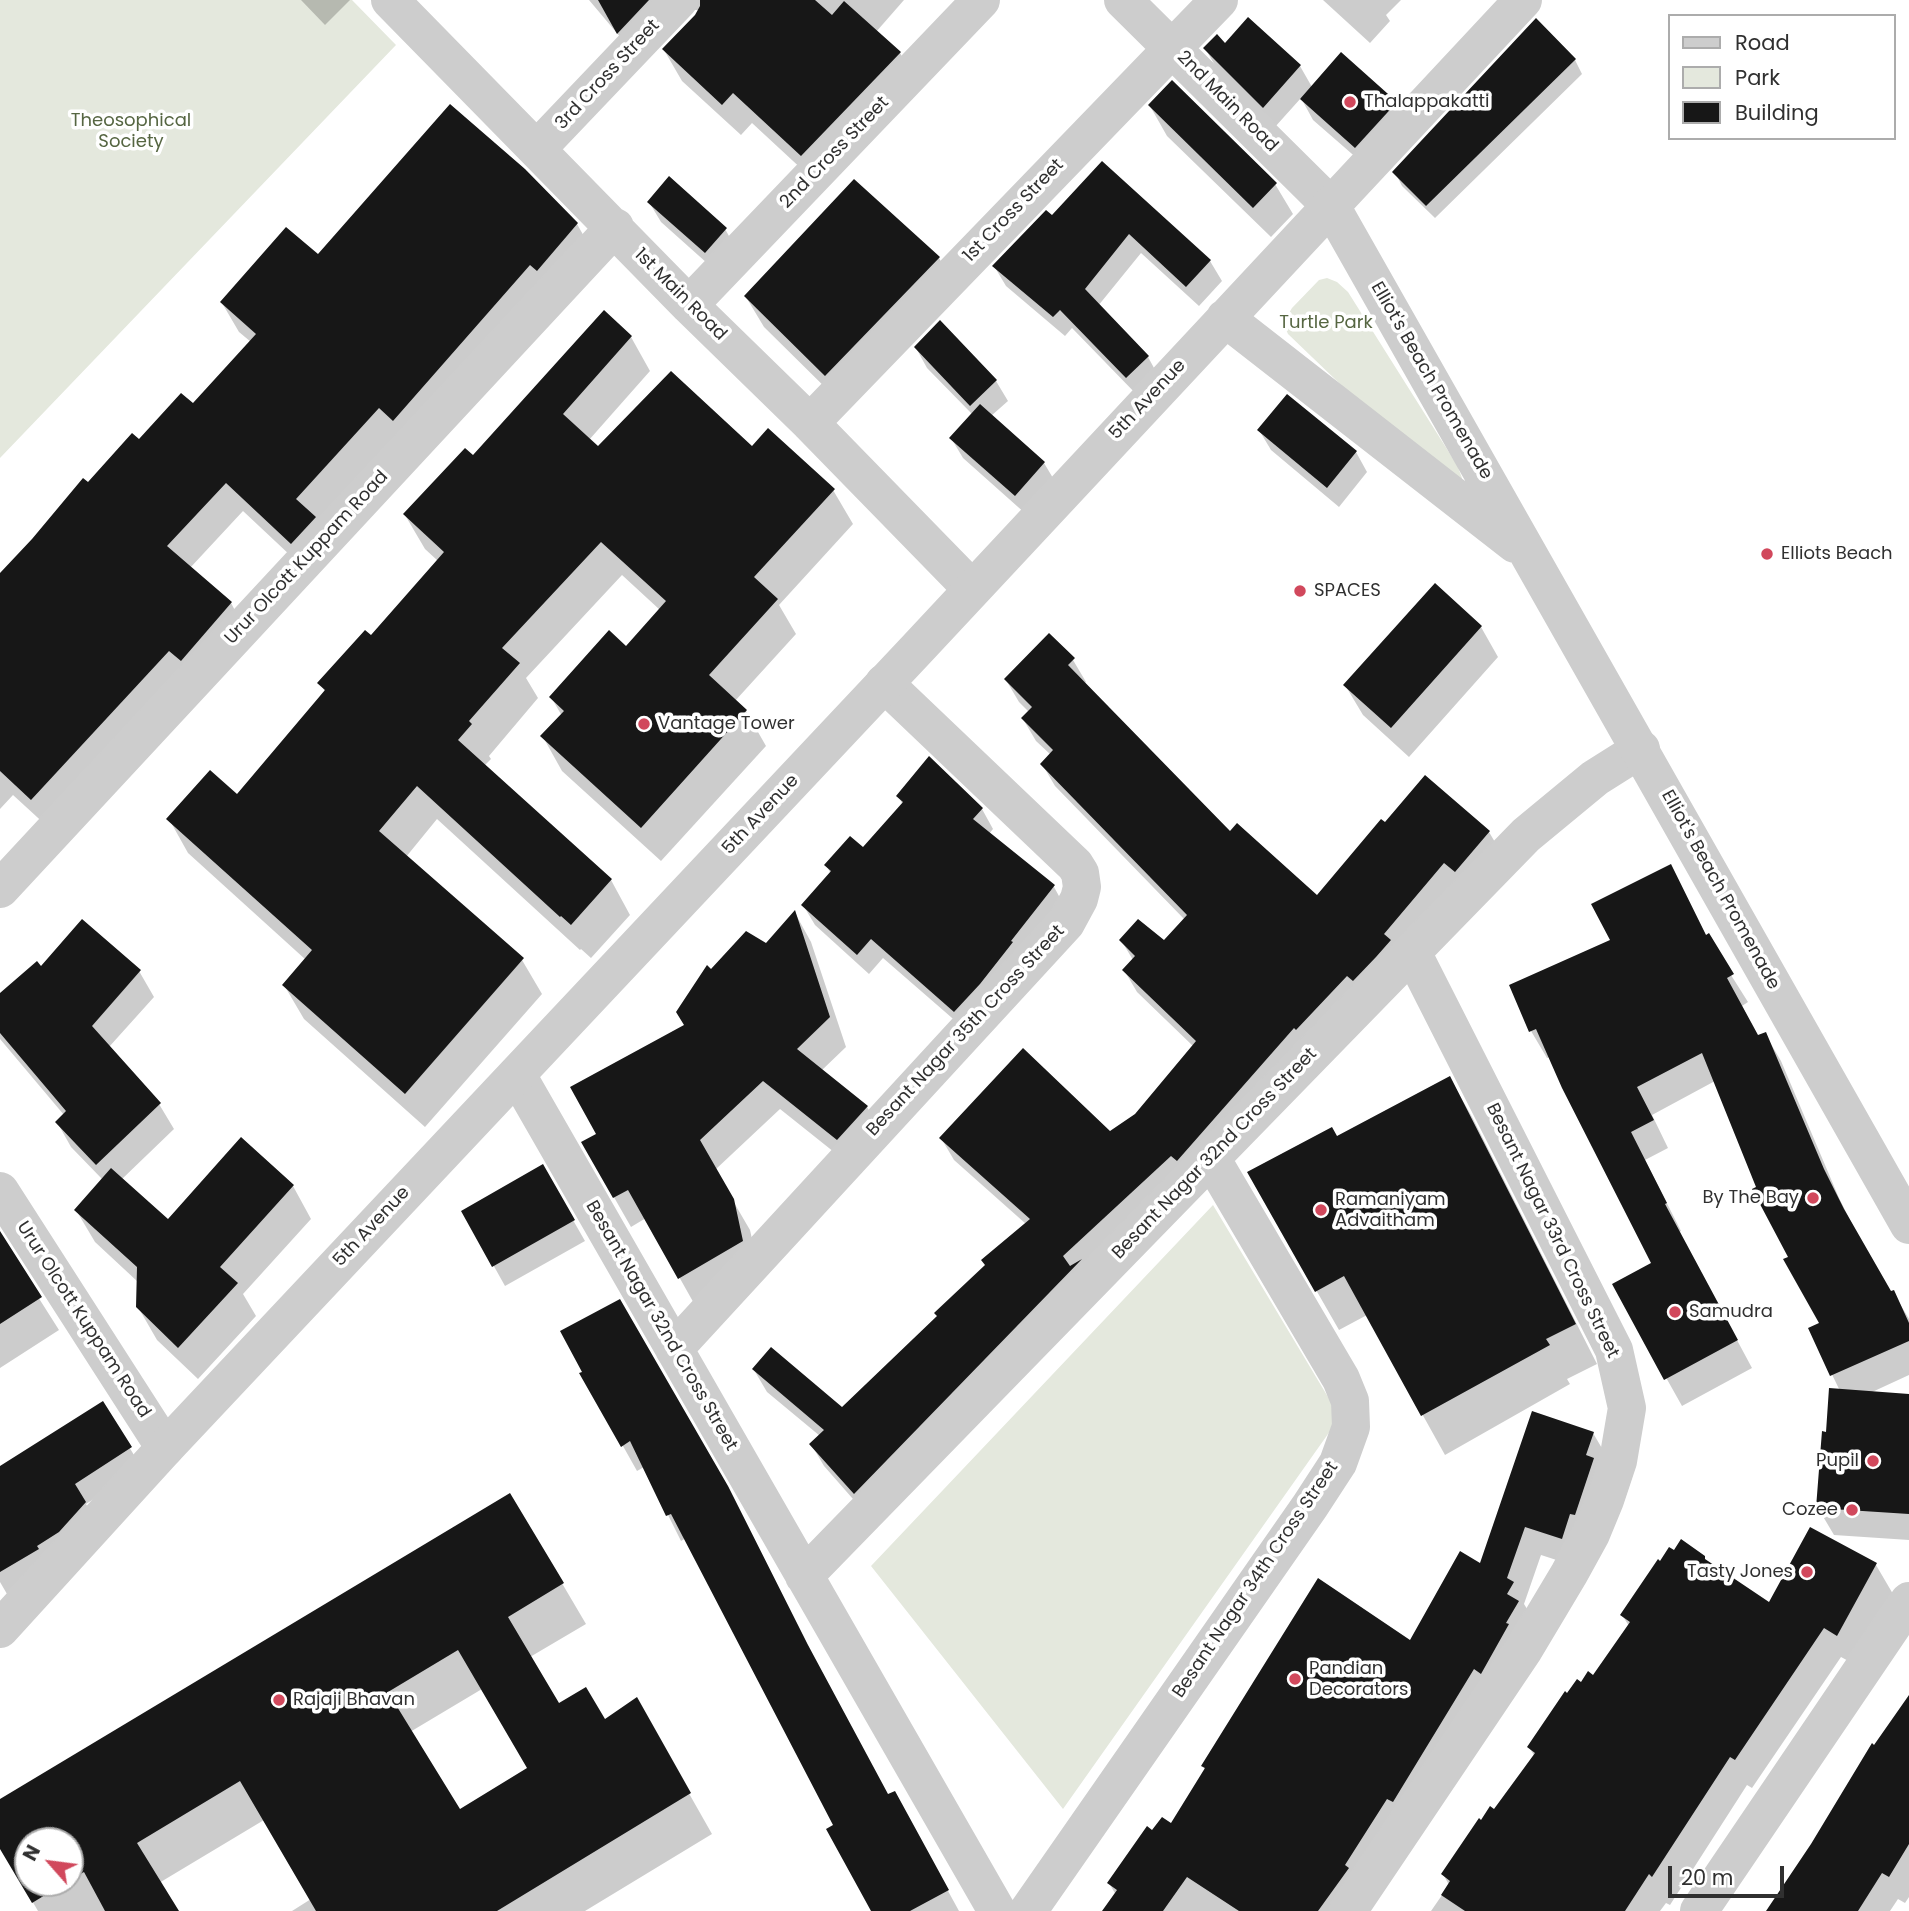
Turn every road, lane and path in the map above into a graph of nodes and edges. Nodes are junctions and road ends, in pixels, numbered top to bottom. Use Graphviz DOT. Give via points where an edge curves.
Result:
graph roads {
  1 [pos="679,0"];
  2 [pos="981,0"];
  3 [pos="1122,0"];
  4 [pos="1219,0"];
  5 [pos="1522,0"];
  6 [pos="406,6"];
  7 [pos="1172,48"];
  8 [pos="537,149"];
  9 [pos="1331,205"];
  10 [pos="615,228"];
  11 [pos="689,305"];
  12 [pos="1225,317"];
  13 [pos="810,423"];
  14 [pos="1530,556"];
  15 [pos="972,589"];
  16 [pos="884,683"];
  17 [pos="1641,749"];
  18 [pos="0,889"];
  19 [pos="1412,952"];
  20 [pos="517,1075"];
  21 [pos="1211,1158"];
  22 [pos="2,1200"];
  23 [pos="1909,1225"];
  24 [pos="674,1349"];
  25 [pos="165,1448"];
  26 [pos="804,1576"];
  27 [pos="1909,1601"];
  28 [pos="0,1629"];
  29 [pos="997,1911"];
  30 [pos="1028,1911"];
  31 [pos="1348,1911"];
  32 [pos="1699,1911"];
  1 -- 8 [label="street, 3rd Cross Street"];
  2 -- 11 [label="street, 2nd Cross Street"];
  3 -- 7 [label="street, 2nd Main Road"];
  4 -- 7 [label="street, 1st Cross Street"];
  5 -- 9 [label="street, 5th Avenue"];
  6 -- 8 [label="street, 1st Main Road"];
  7 -- 9 [label="street, 2nd Main Road"];
  7 -- 13 [label="street, 1st Cross Street"];
  8 -- 10 [label="street, 1st Main Road"];
  9 -- 12 [label="street, 5th Avenue"];
  9 -- 14 [label="street, Elliot's Beach Promenade"];
  10 -- 11 [label="street, 1st Main Road"];
  10 -- 18 [label="street, Urur Olcott Kuppam Road"];
  11 -- 13 [label="street, 1st Main Road"];
  12 -- 14 [label="street, Elliot's Beach Promenade"];
  12 -- 15 [label="street, 5th Avenue"];
  13 -- 15 [label="street, 1st Main Road"];
  14 -- 17 [label="street, Elliot's Beach Promenade"];
  15 -- 16 [label="street, 5th Avenue"];
  16 -- 20 [label="street, 5th Avenue"];
  16 -- 24 [label="street, Besant Nagar 35th Cross Street" via="1075,865 1082,887 1079,899 1066,923"];
  17 -- 19 [label="street, Besant Nagar 32nd Cross Street" via="1544,819"];
  17 -- 23 [label="street, Elliot's Beach Promenade"];
  19 -- 21 [label="street, Besant Nagar 32nd Cross Street"];
  19 -- 31 [label="street, Besant Nagar 33rd Cross Street" via="1614,1350 1627,1408 1618,1461 1605,1500 1569,1574 1523,1651"];
  20 -- 24 [label="street, Besant Nagar 32nd Cross Street"];
  20 -- 25 [label="street, 5th Avenue"];
  21 -- 26 [label="street, Besant Nagar 32nd Cross Street"];
  21 -- 30 [label="street, Besant Nagar 34th Cross Street" via="1341,1379 1350,1401 1351,1427 1338,1463 1310,1506"];
  22 -- 25 [label="street, Urur Olcott Kuppam Road"];
  24 -- 26 [label="street, Besant Nagar 32nd Cross Street"];
  25 -- 28 [label="street, 5th Avenue"];
  26 -- 29 [label="street, Besant Nagar 32nd Cross Street"];
  27 -- 32 [label="street"];
}
